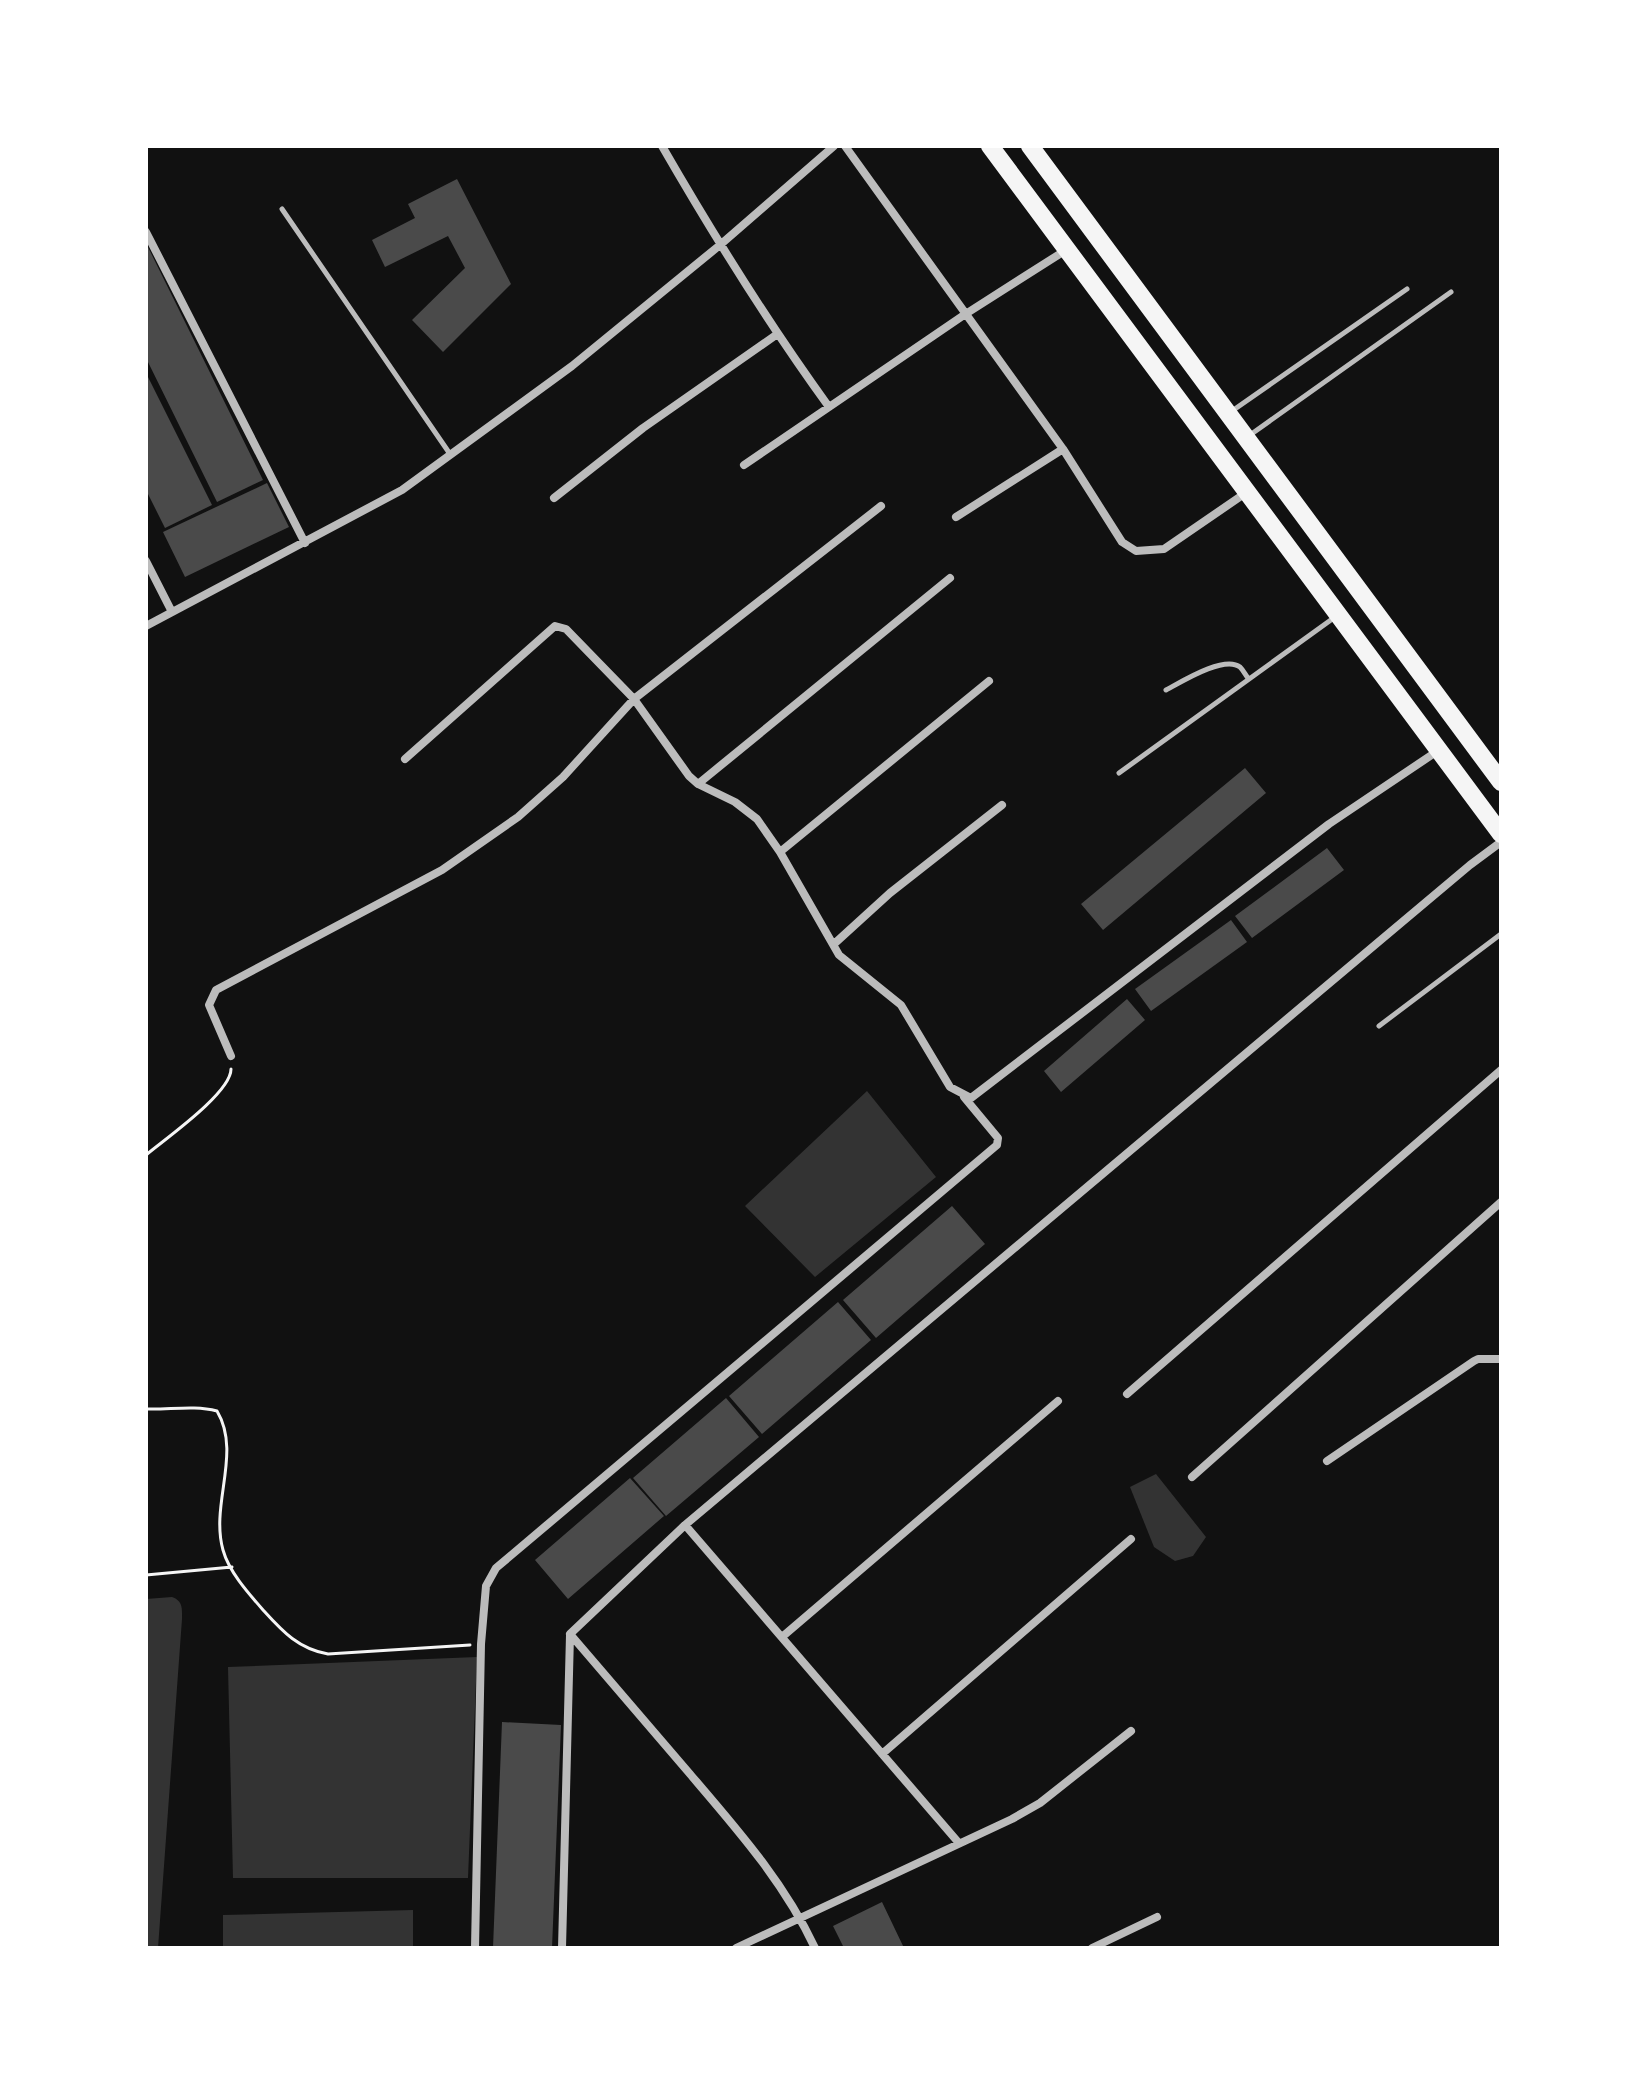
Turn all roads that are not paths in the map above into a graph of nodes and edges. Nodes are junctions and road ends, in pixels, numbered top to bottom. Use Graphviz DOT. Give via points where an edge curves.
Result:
graph roads {
  1 [pos="662,146"];
  2 [pos="834,146"];
  3 [pos="845,146"];
  4 [pos="990,146"];
  5 [pos="1030,146"];
  6 [pos="282,209"];
  7 [pos="146,232"];
  8 [pos="720,245"];
  9 [pos="1067,249"];
  10 [pos="1407,289"];
  11 [pos="1451,292"];
  12 [pos="964,315"];
  13 [pos="776,335"];
  14 [pos="829,407"];
  15 [pos="1228,414"];
  16 [pos="1246,438"];
  17 [pos="1063,449"];
  18 [pos="450,455"];
  19 [pos="744,465"];
  20 [pos="1247,492"];
  21 [pos="554,498"];
  22 [pos="1292,501"];
  23 [pos="881,506"];
  24 [pos="956,517"];
  25 [pos="1268,520"];
  26 [pos="305,543"];
  27 [pos="146,561"];
  28 [pos="950,578"];
  29 [pos="172,612"];
  30 [pos="1338,615"];
  31 [pos="146,626"];
  32 [pos="1418,670"];
  33 [pos="1248,678"];
  34 [pos="989,681"];
  35 [pos="1393,689"];
  36 [pos="1166,690"];
  37 [pos="634,699"];
  38 [pos="1439,750"];
  39 [pos="405,759"];
  40 [pos="1119,773"];
  41 [pos="1501,782"];
  42 [pos="698,784"];
  43 [pos="1002,805"];
  44 [pos="1501,834"];
  45 [pos="1501,842"];
  46 [pos="780,852"];
  47 [pos="1501,934"];
  48 [pos="834,944"];
  49 [pos="1379,1026"];
  50 [pos="231,1056"];
  51 [pos="1501,1070"];
  52 [pos="963,1096"];
  53 [pos="1501,1202"];
  54 [pos="1501,1359"];
  55 [pos="1127,1394"];
  56 [pos="1058,1401"];
  57 [pos="1327,1461"];
  58 [pos="1192,1477"];
  59 [pos="685,1525"];
  60 [pos="1131,1539"];
  61 [pos="570,1634"];
  62 [pos="782,1637"];
  63 [pos="1131,1731"];
  64 [pos="882,1754"];
  65 [pos="958,1842"];
  66 [pos="801,1917"];
  67 [pos="1157,1917"];
  68 [pos="475,1948"];
  69 [pos="562,1948"];
  70 [pos="736,1948"];
  71 [pos="815,1948"];
  72 [pos="1092,1948"];
  1 -- 8 [label="street"];
  2 -- 8 [label="street"];
  3 -- 12 [label="street"];
  4 -- 9 [label="highway"];
  5 -- 15 [label="highway"];
  6 -- 18 [label="lane"];
  7 -- 26 [label="street"];
  8 -- 13 [label="street"];
  8 -- 18 [label="street" via="572,366"];
  9 -- 12 [label="street"];
  9 -- 20 [label="highway"];
  10 -- 15 [label="lane"];
  11 -- 16 [label="lane"];
  12 -- 14 [label="street"];
  12 -- 17 [label="street"];
  13 -- 14 [label="street"];
  13 -- 21 [label="street"];
  14 -- 19 [label="street"];
  15 -- 16 [label="highway"];
  16 -- 22 [label="highway"];
  17 -- 20 [label="street" via="1122,542 1136,551 1164,549"];
  17 -- 24 [label="street"];
  18 -- 26 [label="street" via="402,490"];
  20 -- 25 [label="highway"];
  22 -- 25 [label="highway"];
  22 -- 32 [label="highway"];
  23 -- 37 [label="street"];
  25 -- 30 [label="highway"];
  26 -- 29 [label="street"];
  27 -- 29 [label="street"];
  28 -- 42 [label="street"];
  29 -- 31 [label="street"];
  30 -- 33 [label="lane"];
  30 -- 35 [label="highway"];
  32 -- 35 [label="highway"];
  32 -- 41 [label="highway"];
  33 -- 36 [label="lane" via="1239,667 1221,665"];
  33 -- 40 [label="lane"];
  34 -- 46 [label="street"];
  35 -- 38 [label="highway"];
  37 -- 39 [label="street" via="557,625"];
  37 -- 42 [label="street"];
  37 -- 50 [label="street" via="563,777 442,870 216,990 209,1005"];
  38 -- 44 [label="highway"];
  38 -- 52 [label="street" via="1329,824 971,1098"];
  42 -- 46 [label="street" via="747,810"];
  43 -- 48 [label="street"];
  45 -- 59 [label="street"];
  46 -- 48 [label="street"];
  47 -- 49 [label="lane"];
  48 -- 52 [label="street" via="851,966 901,1005 950,1087"];
  51 -- 55 [label="street"];
  52 -- 68 [label="street" via="998,1138 997,1145 496,1568 486,1586 481,1644"];
  53 -- 58 [label="street"];
  54 -- 57 [label="street" via="1474,1361"];
  56 -- 62 [label="street"];
  59 -- 61 [label="street"];
  59 -- 62 [label="street"];
  60 -- 64 [label="street"];
  61 -- 66 [label="street" via="743,1836"];
  61 -- 69 [label="street"];
  62 -- 64 [label="street"];
  63 -- 65 [label="street" via="1040,1803"];
  64 -- 65 [label="street"];
  65 -- 66 [label="street"];
  66 -- 70 [label="street"];
  66 -- 71 [label="street"];
  67 -- 72 [label="street"];
}
